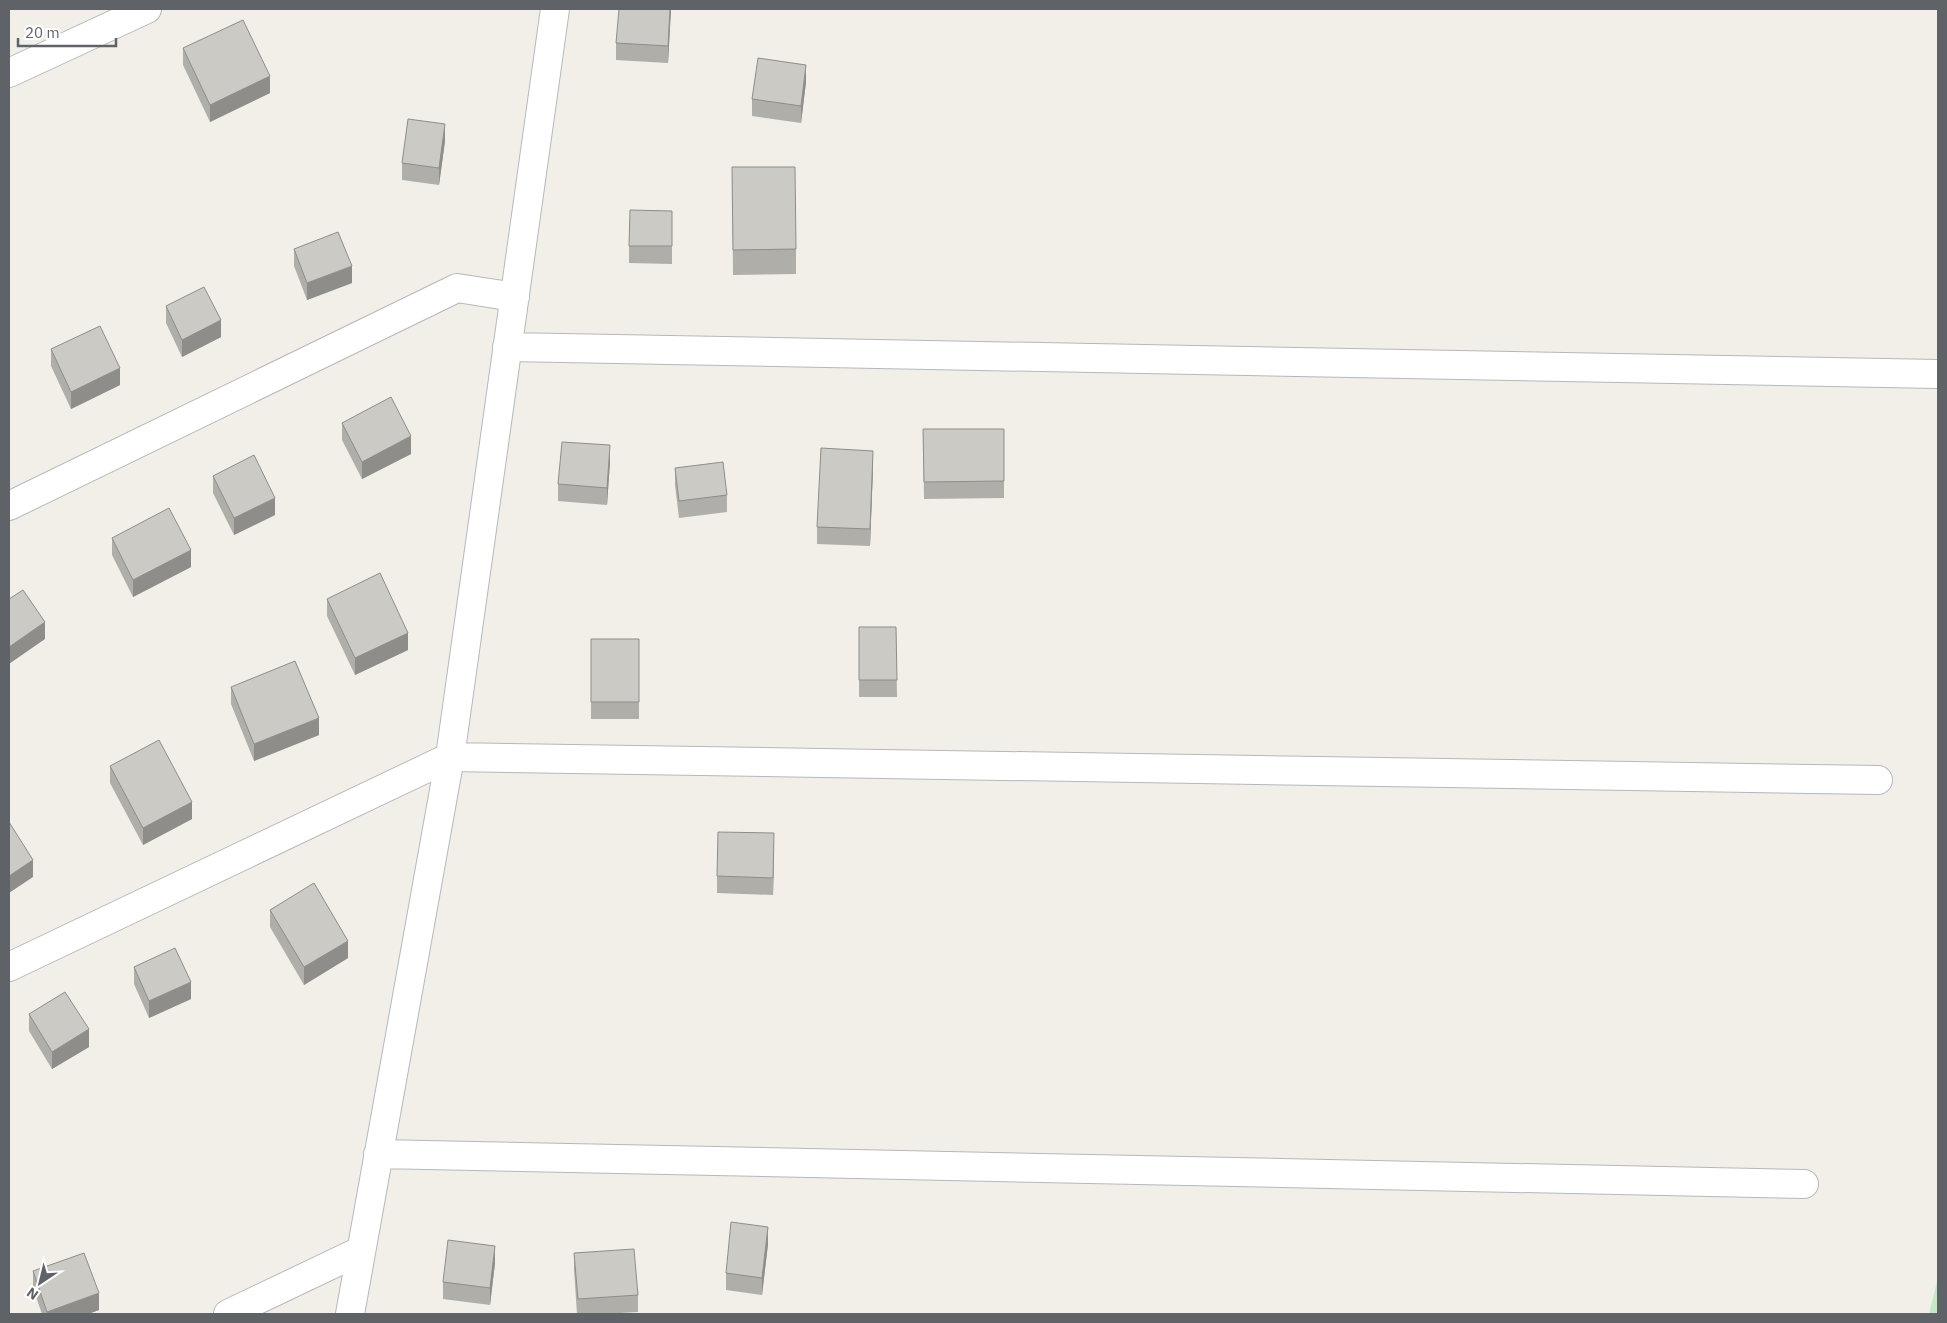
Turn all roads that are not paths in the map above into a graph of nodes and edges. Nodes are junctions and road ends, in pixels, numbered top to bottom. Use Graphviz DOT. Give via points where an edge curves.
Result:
graph roads {
  1 [pos="146,9"];
  2 [pos="555,9"];
  3 [pos="9,73"];
  4 [pos="514,298"];
  5 [pos="507,347"];
  6 [pos="1938,374"];
  7 [pos="9,506"];
  8 [pos="450,757"];
  9 [pos="1878,780"];
  10 [pos="9,966"];
  11 [pos="378,1154"];
  12 [pos="1804,1184"];
  13 [pos="360,1251"];
  14 [pos="228,1314"];
  15 [pos="350,1314"];
  1 -- 3 [label="street"];
  2 -- 4 [label="street"];
  4 -- 5 [label="street"];
  4 -- 7 [label="street" via="457,288"];
  5 -- 6 [label="street"];
  5 -- 8 [label="street"];
  8 -- 9 [label="street"];
  8 -- 10 [label="street"];
  8 -- 11 [label="street"];
  11 -- 12 [label="street"];
  11 -- 13 [label="street"];
  13 -- 14 [label="street"];
  13 -- 15 [label="street"];
}
